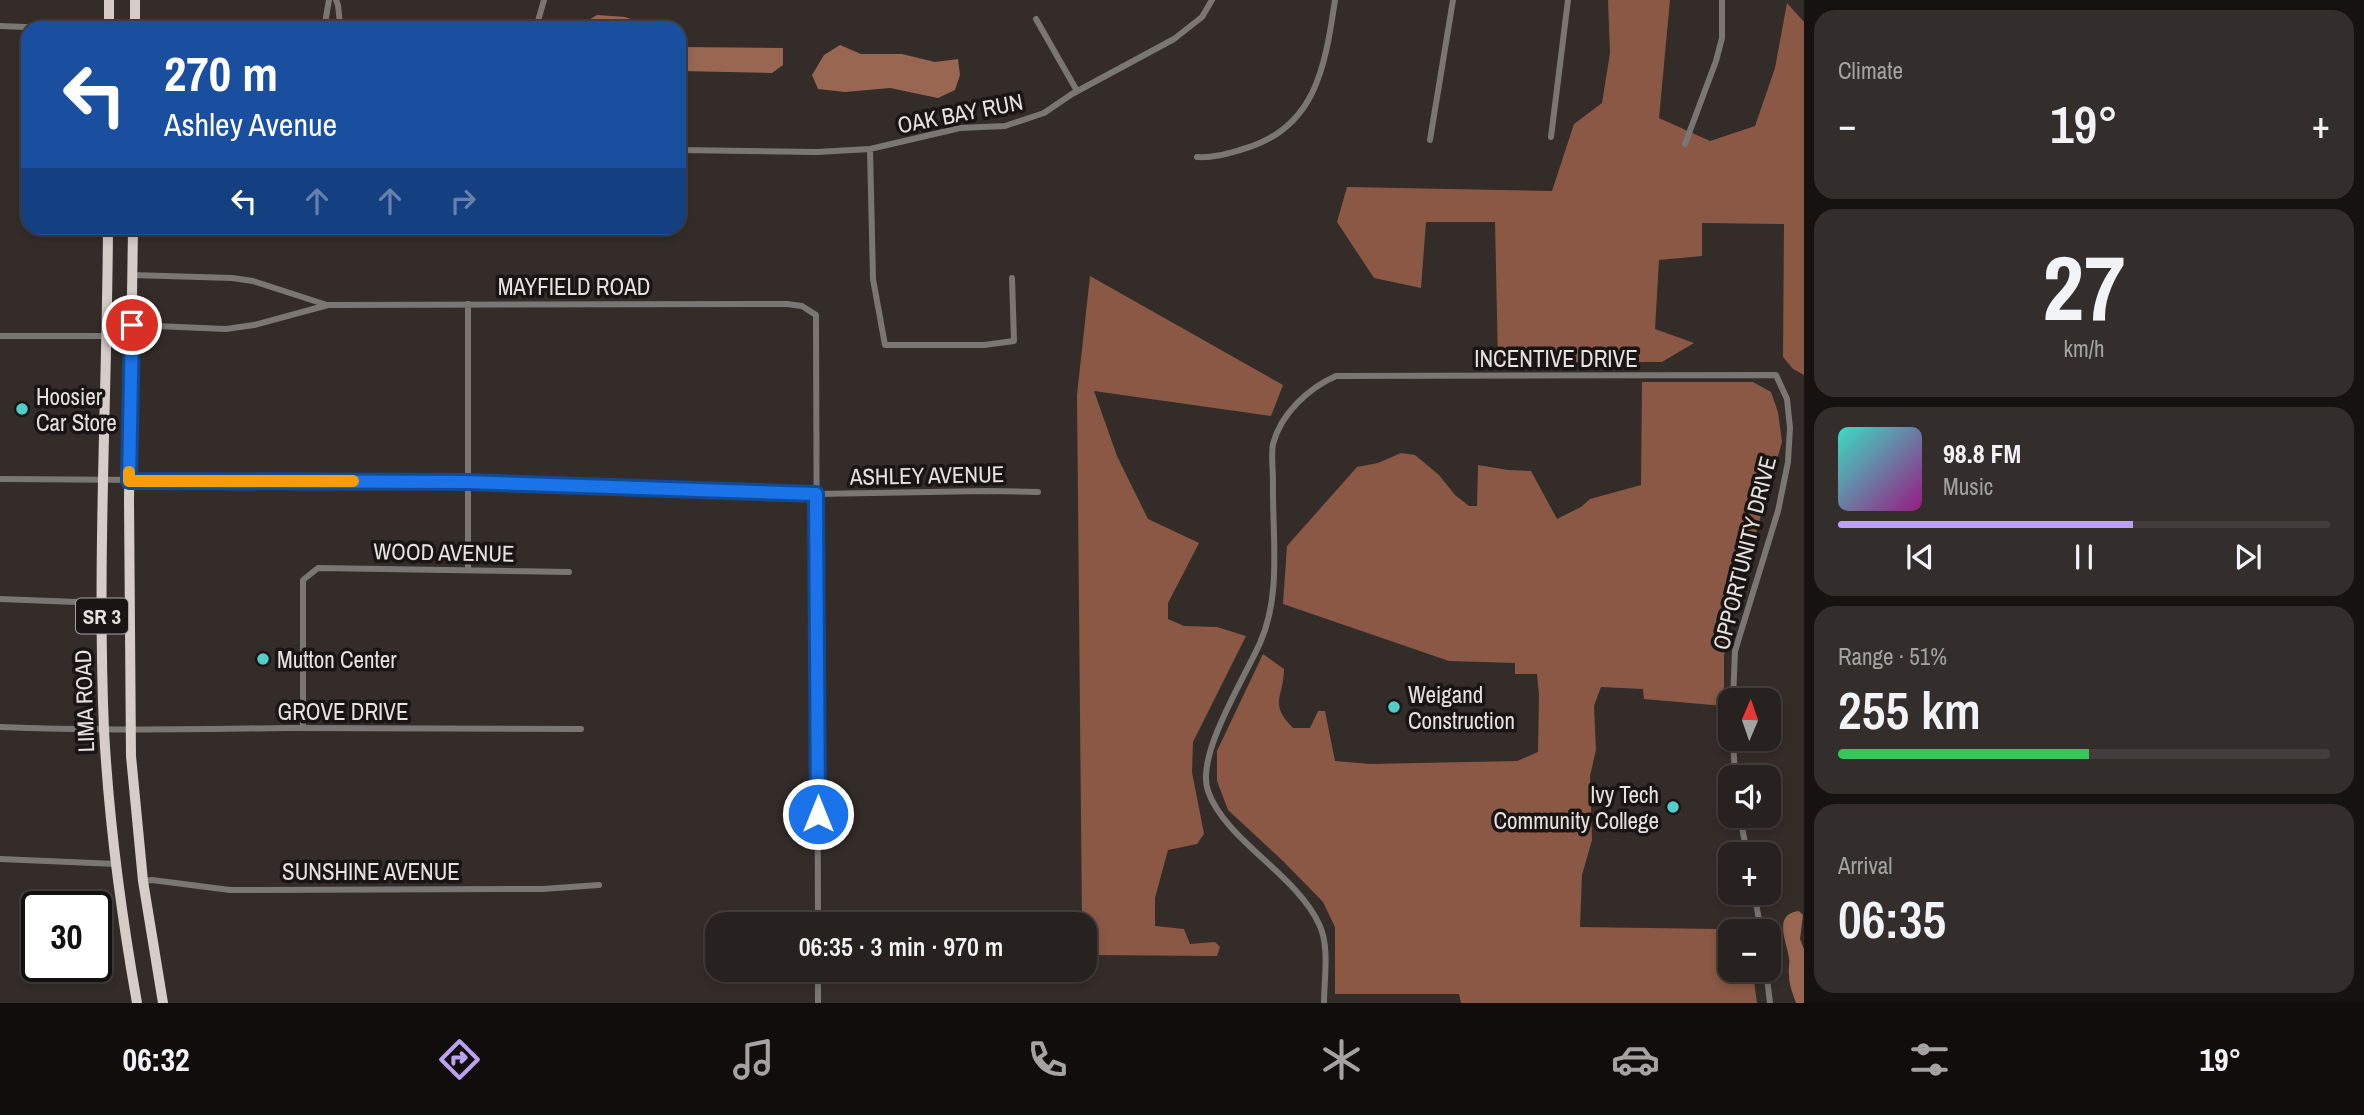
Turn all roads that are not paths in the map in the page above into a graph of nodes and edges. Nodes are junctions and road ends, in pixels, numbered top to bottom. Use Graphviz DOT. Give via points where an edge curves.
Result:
graph roads {
  1 [pos="109,0"];
  2 [pos="135,0"];
  3 [pos="329,0"];
  4 [pos="336,0"];
  5 [pos="544,0"];
  6 [pos="1212,0"];
  7 [pos="1335,0"];
  8 [pos="1453,0"];
  9 [pos="1568,0"];
  10 [pos="1722,0"];
  11 [pos="1036,19"];
  12 [pos="109,21"];
  13 [pos="135,21"];
  14 [pos="324,21"];
  15 [pos="340,21"];
  16 [pos="538,21"];
  17 [pos="0,26"];
  18 [pos="21,27"];
  19 [pos="1077,91"];
  20 [pos="1551,137"];
  21 [pos="1430,140"];
  22 [pos="1685,144"];
  23 [pos="870,149"];
  24 [pos="686,150"];
  25 [pos="1197,157"];
  26 [pos="108,235"];
  27 [pos="133,235"];
  28 [pos="132,275"];
  29 [pos="1012,278"];
  30 [pos="468,304"];
  31 [pos="328,305"];
  32 [pos="132,325"];
  33 [pos="0,336"];
  34 [pos="107,336"];
  35 [pos="1776,375"];
  36 [pos="0,480"];
  37 [pos="103,481"];
  38 [pos="129,481"];
  39 [pos="467,482"];
  40 [pos="1038,492"];
  41 [pos="816,494"];
  42 [pos="468,570"];
  43 [pos="569,572"];
  44 [pos="0,599"];
  45 [pos="102,603"];
  46 [pos="1733,688"];
  47 [pos="0,727"];
  48 [pos="303,728"];
  49 [pos="131,729"];
  50 [pos="580,729"];
  51 [pos="104,731"];
  52 [pos="0,859"];
  53 [pos="116,864"];
  54 [pos="143,881"];
  55 [pos="599,885"];
  56 [pos="818,912"];
  57 [pos="818,982"];
  58 [pos="1767,982"];
  59 [pos="138,1003"];
  60 [pos="163,1003"];
  61 [pos="818,1003"];
  62 [pos="1324,1003"];
  63 [pos="1770,1003"];
  1 -- 12 [label="highway"];
  2 -- 13 [label="highway"];
  3 -- 14 [label="street"];
  4 -- 15 [label="street"];
  5 -- 16 [label="street"];
  6 -- 19 [label="street, OAK BAY RUN" via="1202,17 1174,38"];
  7 -- 25 [label="street" via="1316,86 1294,122 1261,145"];
  8 -- 21 [label="street"];
  9 -- 20 [label="street"];
  10 -- 22 [label="street" via="1722,38"];
  11 -- 19 [label="street"];
  17 -- 18 [label="street"];
  19 -- 23 [label="street, OAK BAY RUN" via="1044,113 1005,127 960,128"];
  23 -- 24 [label="street, OAK BAY RUN"];
  23 -- 29 [label="street" via="873,279 885,345 1014,341"];
  26 -- 34 [label="highway, LIMA ROAD / SR 3"];
  27 -- 28 [label="highway, LIMA ROAD / SR 3"];
  28 -- 31 [label="street" via="253,281"];
  28 -- 32 [label="highway, LIMA ROAD / SR 3"];
  30 -- 31 [label="street, MAYFIELD ROAD"];
  30 -- 39 [label="street"];
  30 -- 41 [label="street, MAYFIELD ROAD" via="802,306 816,315 818,334"];
  31 -- 32 [label="street" via="226,329"];
  32 -- 34 [label="street"];
  32 -- 38 [label="highway, LIMA ROAD / SR 3"];
  33 -- 34 [label="street"];
  34 -- 37 [label="highway, LIMA ROAD / SR 3"];
  35 -- 46 [label="street, OPPORTUNITY DRIVE" via="1787,399 1788,462 1778,511 1735,651"];
  35 -- 62 [label="street, INCENTIVE DRIVE" via="1336,376 1296,403 1273,444 1273,607 1211,746 1207,789 1219,812 1304,900 1320,925"];
  36 -- 37 [label="street, ASHLEY AVENUE"];
  37 -- 38 [label="street, ASHLEY AVENUE"];
  37 -- 45 [label="highway, LIMA ROAD / SR 3"];
  38 -- 39 [label="street, ASHLEY AVENUE"];
  38 -- 49 [label="highway, LIMA ROAD / SR 3"];
  39 -- 41 [label="street, ASHLEY AVENUE"];
  39 -- 42 [label="street"];
  40 -- 41 [label="street, ASHLEY AVENUE"];
  41 -- 56 [label="street"];
  42 -- 43 [label="street, WOOD AVENUE"];
  42 -- 48 [label="street, WOOD AVENUE" via="317,568 303,580"];
  44 -- 45 [label="street"];
  45 -- 51 [label="highway, LIMA ROAD / SR 3"];
  47 -- 51 [label="street, GROVE DRIVE"];
  48 -- 49 [label="street, GROVE DRIVE"];
  48 -- 50 [label="street, GROVE DRIVE"];
  49 -- 51 [label="street, GROVE DRIVE"];
  49 -- 54 [label="highway, LIMA ROAD / SR 3"];
  51 -- 53 [label="highway, LIMA ROAD / SR 3"];
  52 -- 53 [label="street"];
  53 -- 59 [label="highway, LIMA ROAD / SR 3"];
  54 -- 55 [label="street, SUNSHINE AVENUE" via="230,890"];
  54 -- 60 [label="highway, LIMA ROAD / SR 3"];
  57 -- 61 [label="street"];
  58 -- 63 [label="street"];
}
